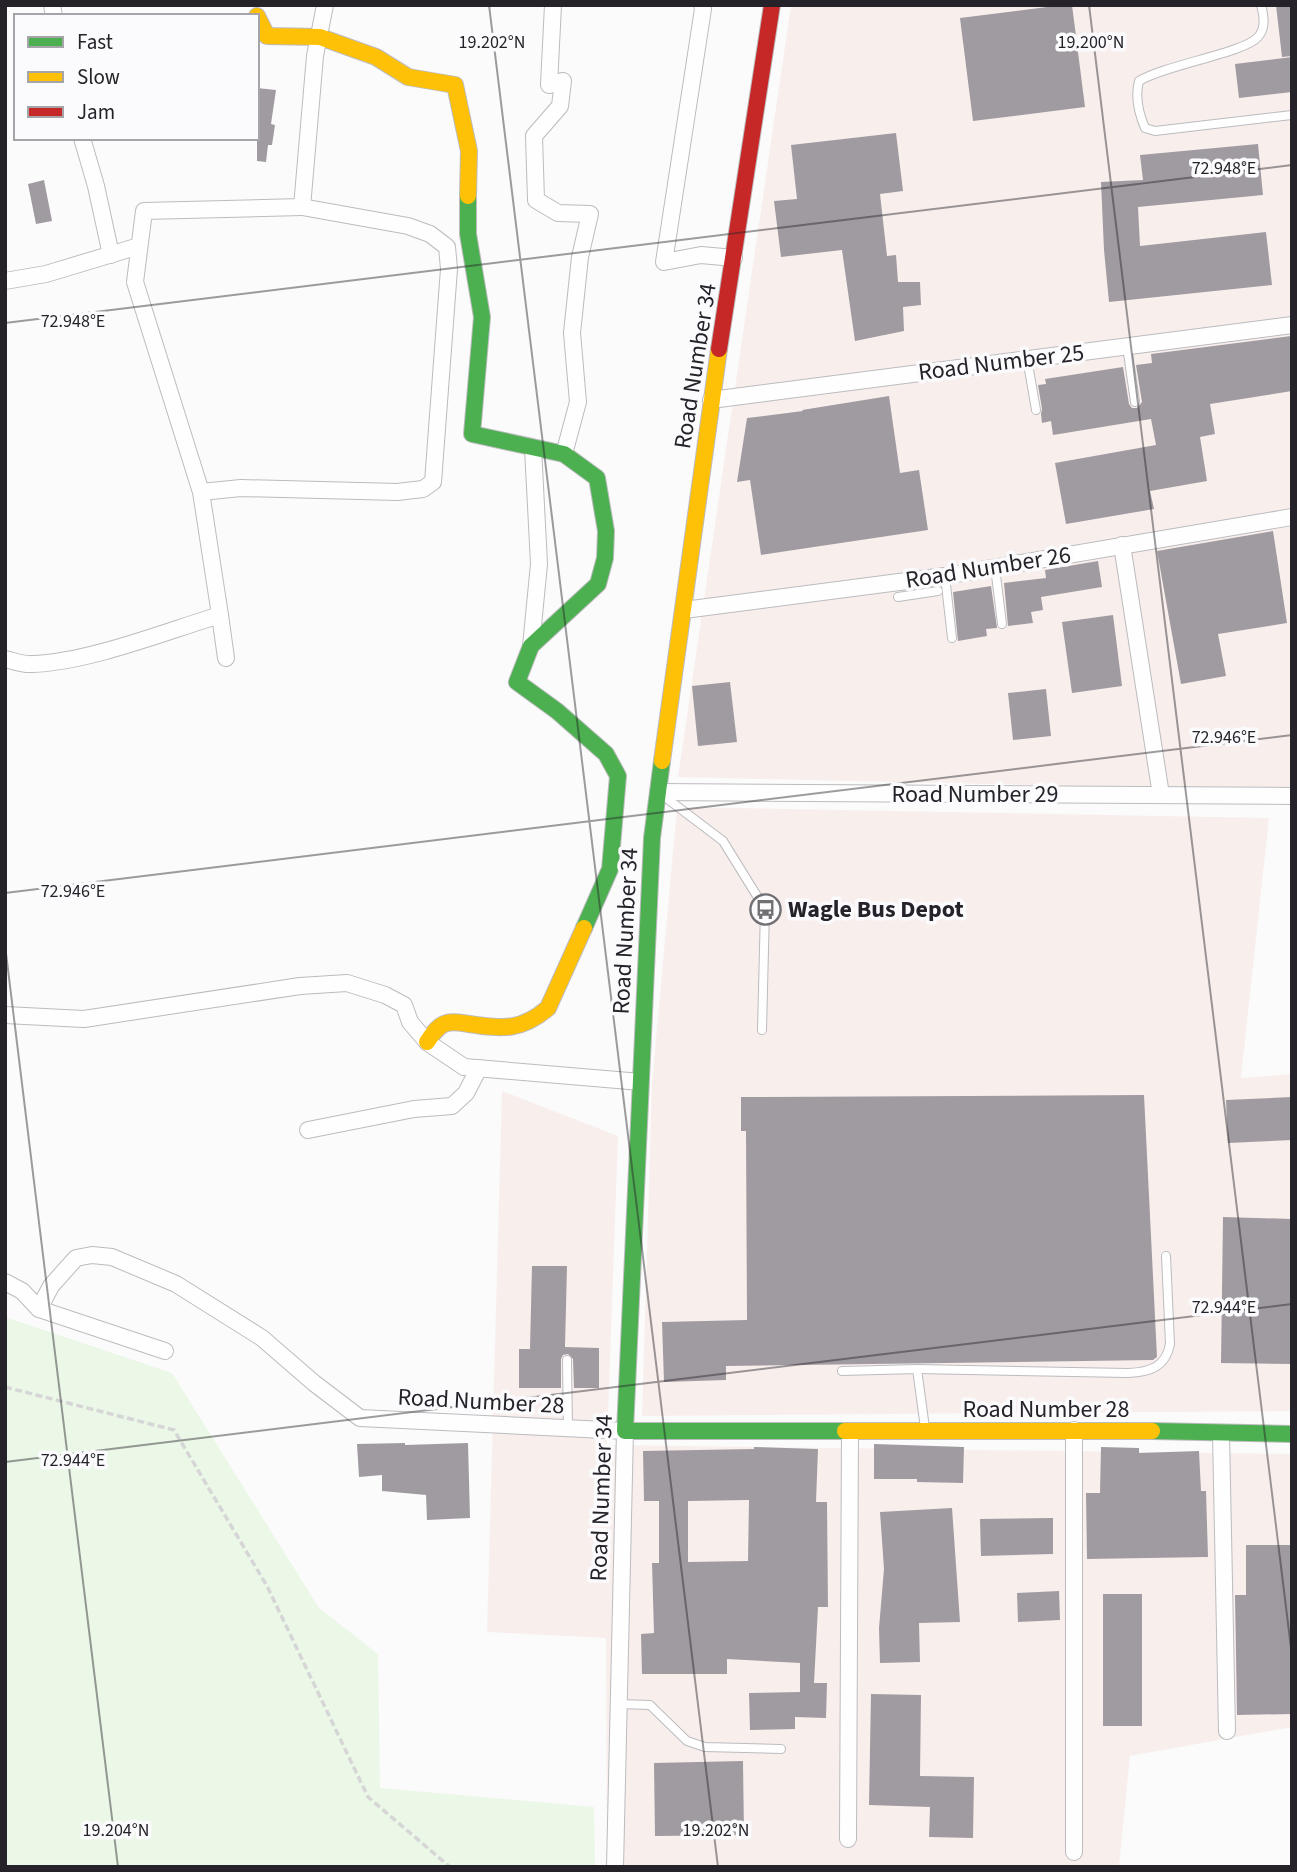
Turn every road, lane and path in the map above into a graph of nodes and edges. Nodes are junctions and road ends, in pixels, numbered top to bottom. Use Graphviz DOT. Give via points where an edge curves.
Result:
graph roads {
  1 [pos="325,5"];
  2 [pos="554,5"];
  3 [pos="702,5"];
  4 [pos="772,5"];
  5 [pos="1261,5"];
  6 [pos="259,20"];
  7 [pos="320,37"];
  8 [pos="1292,115"];
  9 [pos="83,140"];
  10 [pos="302,207"];
  11 [pos="139,246"];
  12 [pos="111,256"];
  13 [pos="734,258"];
  14 [pos="5,281"];
  15 [pos="1292,324"];
  16 [pos="1127,345"];
  17 [pos="1027,358"];
  18 [pos="711,400"];
  19 [pos="1135,402"];
  20 [pos="1036,410"];
  21 [pos="533,448"];
  22 [pos="564,454"];
  23 [pos="201,492"];
  24 [pos="1292,517"];
  25 [pos="1122,545"];
  26 [pos="995,567"];
  27 [pos="945,576"];
  28 [pos="915,587"];
  29 [pos="938,591"];
  30 [pos="898,597"];
  31 [pos="684,610"];
  32 [pos="220,615"];
  33 [pos="1002,624"];
  34 [pos="952,638"];
  35 [pos="531,646"];
  36 [pos="226,658"];
  37 [pos="5,659"];
  38 [pos="659,792"];
  39 [pos="1161,795"];
  40 [pos="1292,796"];
  41 [pos="5,1016"];
  42 [pos="762,1030"];
  43 [pos="427,1042"];
  44 [pos="479,1068"];
  45 [pos="641,1082"];
  46 [pos="308,1130"];
  47 [pos="1166,1256"];
  48 [pos="5,1282"];
  49 [pos="39,1309"];
  50 [pos="165,1351"];
  51 [pos="567,1360"];
  52 [pos="917,1369"];
  53 [pos="842,1371"];
  54 [pos="5,1387"];
  55 [pos="568,1427"];
  56 [pos="1074,1430"];
  57 [pos="625,1431"];
  58 [pos="850,1432"];
  59 [pos="926,1432"];
  60 [pos="1221,1434"];
  61 [pos="1292,1434"];
  62 [pos="618,1704"];
  63 [pos="1227,1731"];
  64 [pos="782,1749"];
  65 [pos="848,1839"];
  66 [pos="1074,1852"];
  67 [pos="450,1867"];
  68 [pos="615,1867"];
  1 -- 7 [label="street"];
  2 -- 22 [label="street" via="549,85 563,81 560,106 534,136 536,201 558,213 590,214 572,333 578,401"];
  3 -- 13 [label="street" via="664,262 701,255"];
  4 -- 13 [label="street, Road Number 34"];
  5 -- 8 [label="lane" via="1262,30 1250,43 1139,81 1141,120 1145,128 1154,131"];
  6 -- 7 [label="street" via="267,36"];
  7 -- 10 [label="street"];
  7 -- 21 [label="street" via="376,57 408,77 455,85 469,151 468,234 482,317 472,434"];
  9 -- 12 [label="street"];
  10 -- 11 [label="street" via="144,211"];
  10 -- 23 [label="street" via="408,226 430,234 446,247 449,269 433,482 423,489 397,492 240,488"];
  11 -- 12 [label="street"];
  11 -- 23 [label="street" via="135,282"];
  12 -- 14 [label="street"];
  13 -- 18 [label="street, Road Number 34"];
  15 -- 16 [label="street, Road Number 25"];
  16 -- 17 [label="street, Road Number 25"];
  16 -- 19 [label="lane"];
  17 -- 18 [label="street, Road Number 25"];
  17 -- 20 [label="lane"];
  18 -- 31 [label="street, Road Number 34"];
  21 -- 22 [label="street"];
  21 -- 35 [label="street" via="539,564"];
  22 -- 35 [label="street" via="597,478 605,512 603,570 598,584"];
  23 -- 32 [label="street"];
  24 -- 25 [label="street, Road Number 26"];
  25 -- 26 [label="street, Road Number 26"];
  25 -- 39 [label="street"];
  26 -- 27 [label="street, Road Number 26"];
  26 -- 33 [label="lane"];
  27 -- 28 [label="street, Road Number 26"];
  27 -- 34 [label="lane"];
  28 -- 29 [label="lane"];
  28 -- 30 [label="lane"];
  28 -- 31 [label="street, Road Number 26"];
  31 -- 38 [label="street, Road Number 34"];
  32 -- 36 [label="street"];
  32 -- 37 [label="street" via="60,661 29,665"];
  35 -- 43 [label="street" via="517,682 606,754 618,776 610,869 548,1008 535,1021 501,1029 449,1022"];
  38 -- 39 [label="street, Road Number 29"];
  38 -- 42 [label="lane" via="723,841 765,909"];
  38 -- 45 [label="street, Road Number 34" via="652,838"];
  39 -- 40 [label="street, Road Number 29"];
  41 -- 43 [label="street" via="85,1020 300,986 347,983 404,1005 410,1022"];
  43 -- 44 [label="street" via="464,1067"];
  44 -- 45 [label="street"];
  44 -- 46 [label="street" via="466,1093 452,1106"];
  45 -- 57 [label="street, Road Number 34"];
  47 -- 52 [label="lane" via="1170,1344 1168,1355 1153,1369 1128,1373"];
  48 -- 49 [label="street" via="22,1291"];
  49 -- 50 [label="street"];
  49 -- 55 [label="street, Road Number 28" via="51,1286 76,1258 112,1257 176,1284 262,1338 360,1418"];
  51 -- 55 [label="lane"];
  52 -- 53 [label="lane"];
  52 -- 59 [label="lane"];
  54 -- 67 [label="path" via="174,1430 267,1586 368,1797"];
  55 -- 57 [label="street, Road Number 28"];
  56 -- 59 [label="street, Road Number 28"];
  56 -- 60 [label="street, Road Number 28"];
  56 -- 66 [label="street"];
  57 -- 58 [label="street, Road Number 28"];
  57 -- 62 [label="street, Road Number 34"];
  58 -- 59 [label="street, Road Number 28"];
  58 -- 65 [label="street"];
  60 -- 61 [label="street, Road Number 28"];
  60 -- 63 [label="street"];
  62 -- 64 [label="lane" via="650,1705 687,1741 705,1747"];
  62 -- 68 [label="street, Road Number 34"];
}
